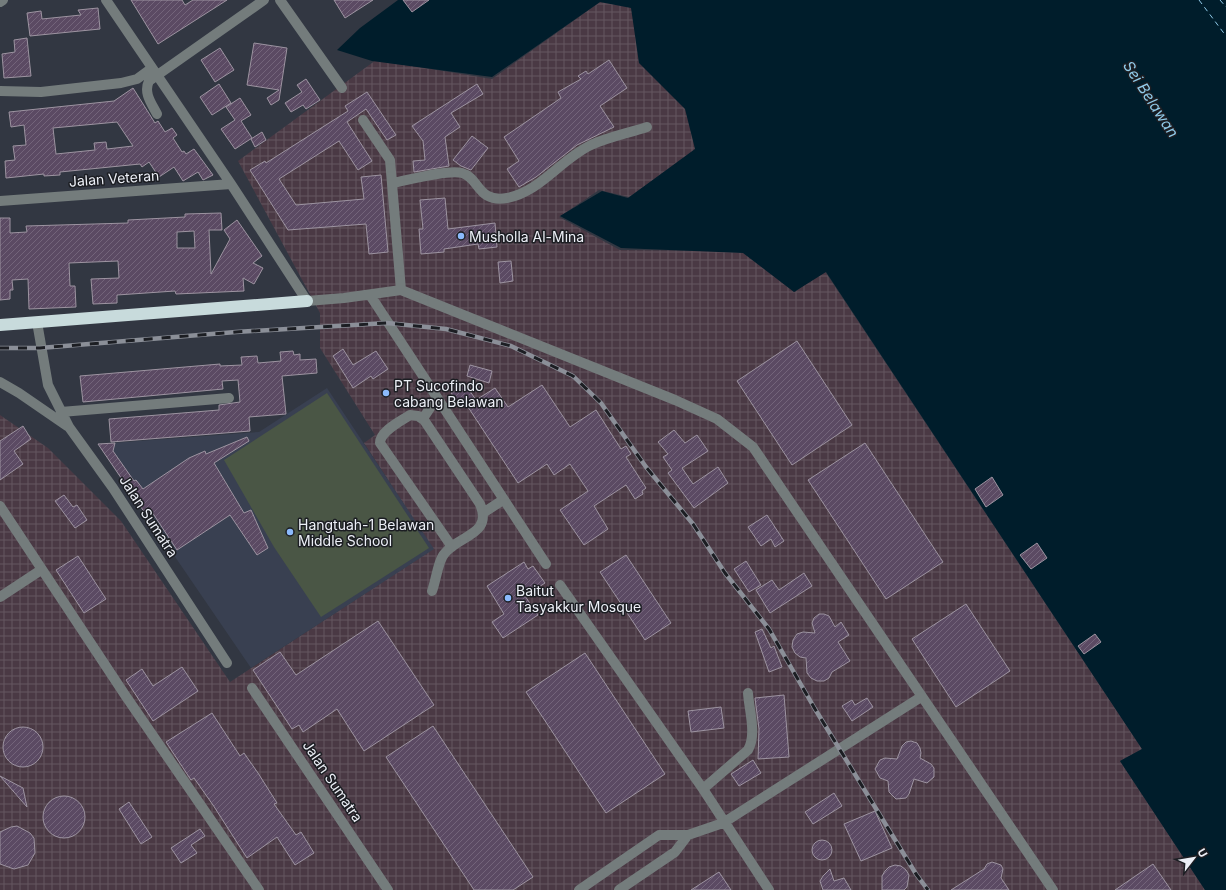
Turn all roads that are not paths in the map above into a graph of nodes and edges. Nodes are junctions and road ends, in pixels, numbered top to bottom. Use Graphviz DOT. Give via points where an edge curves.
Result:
graph roads {
  1 [pos="3,0"];
  2 [pos="106,0"];
  3 [pos="264,0"];
  4 [pos="280,0"];
  5 [pos="0,2"];
  6 [pos="154,71"];
  7 [pos="342,88"];
  8 [pos="0,91"];
  9 [pos="157,114"];
  10 [pos="363,120"];
  11 [pos="647,127"];
  12 [pos="393,183"];
  13 [pos="231,184"];
  14 [pos="0,201"];
  15 [pos="401,290"];
  16 [pos="370,295"];
  17 [pos="307,301"];
  18 [pos="37,322"];
  19 [pos="0,325"];
  20 [pos="0,382"];
  21 [pos="229,398"];
  22 [pos="436,399"];
  23 [pos="61,412"];
  24 [pos="424,420"];
  25 [pos="69,427"];
  26 [pos="503,500"];
  27 [pos="0,506"];
  28 [pos="483,512"];
  29 [pos="452,547"];
  30 [pos="546,564"];
  31 [pos="41,570"];
  32 [pos="560,585"];
  33 [pos="432,591"];
  34 [pos="0,597"];
  35 [pos="227,664"];
  36 [pos="252,688"];
  37 [pos="748,693"];
  38 [pos="921,697"];
  39 [pos="703,789"];
  40 [pos="723,823"];
  41 [pos="688,835"];
  42 [pos="582,889"];
  43 [pos="259,890"];
  44 [pos="388,890"];
  45 [pos="619,890"];
  46 [pos="769,890"];
  47 [pos="1053,890"];
  1 -- 5 [label="street"];
  2 -- 6 [label="street"];
  3 -- 6 [label="street"];
  4 -- 7 [label="street"];
  6 -- 8 [label="street" via="121,83 41,92"];
  6 -- 9 [label="street" via="146,90"];
  6 -- 13 [label="street"];
  10 -- 12 [label="street" via="390,160"];
  11 -- 12 [label="street" via="591,145 525,192 507,198 498,199 484,195 468,176 456,171"];
  12 -- 15 [label="street"];
  13 -- 14 [label="street, Jalan Veteran"];
  13 -- 17 [label="street"];
  15 -- 16 [label="street"];
  15 -- 38 [label="street" via="717,418 753,447"];
  16 -- 17 [label="street"];
  16 -- 22 [label="street"];
  17 -- 18 [label="highway"];
  18 -- 19 [label="highway"];
  18 -- 23 [label="street, Jalan Sumatra" via="48,385"];
  20 -- 25 [label="street"];
  21 -- 23 [label="street"];
  22 -- 24 [label="street"];
  22 -- 26 [label="street"];
  23 -- 25 [label="street, Jalan Sumatra"];
  24 -- 28 [label="street"];
  24 -- 29 [label="street" via="410,415 383,434 380,443"];
  25 -- 35 [label="street, Jalan Sumatra" via="113,488"];
  26 -- 28 [label="street"];
  26 -- 30 [label="street"];
  27 -- 31 [label="street"];
  28 -- 29 [label="street" via="482,523 477,530"];
  29 -- 33 [label="street" via="444,553"];
  31 -- 34 [label="street"];
  31 -- 43 [label="street"];
  32 -- 39 [label="street"];
  36 -- 44 [label="street, Jalan Sumatra"];
  37 -- 39 [label="street" via="752,743 748,750"];
  38 -- 40 [label="street"];
  38 -- 47 [label="street"];
  39 -- 40 [label="street"];
  40 -- 41 [label="street"];
  40 -- 46 [label="street"];
  41 -- 42 [label="street" via="659,835"];
  41 -- 45 [label="street" via="675,852"];
}
